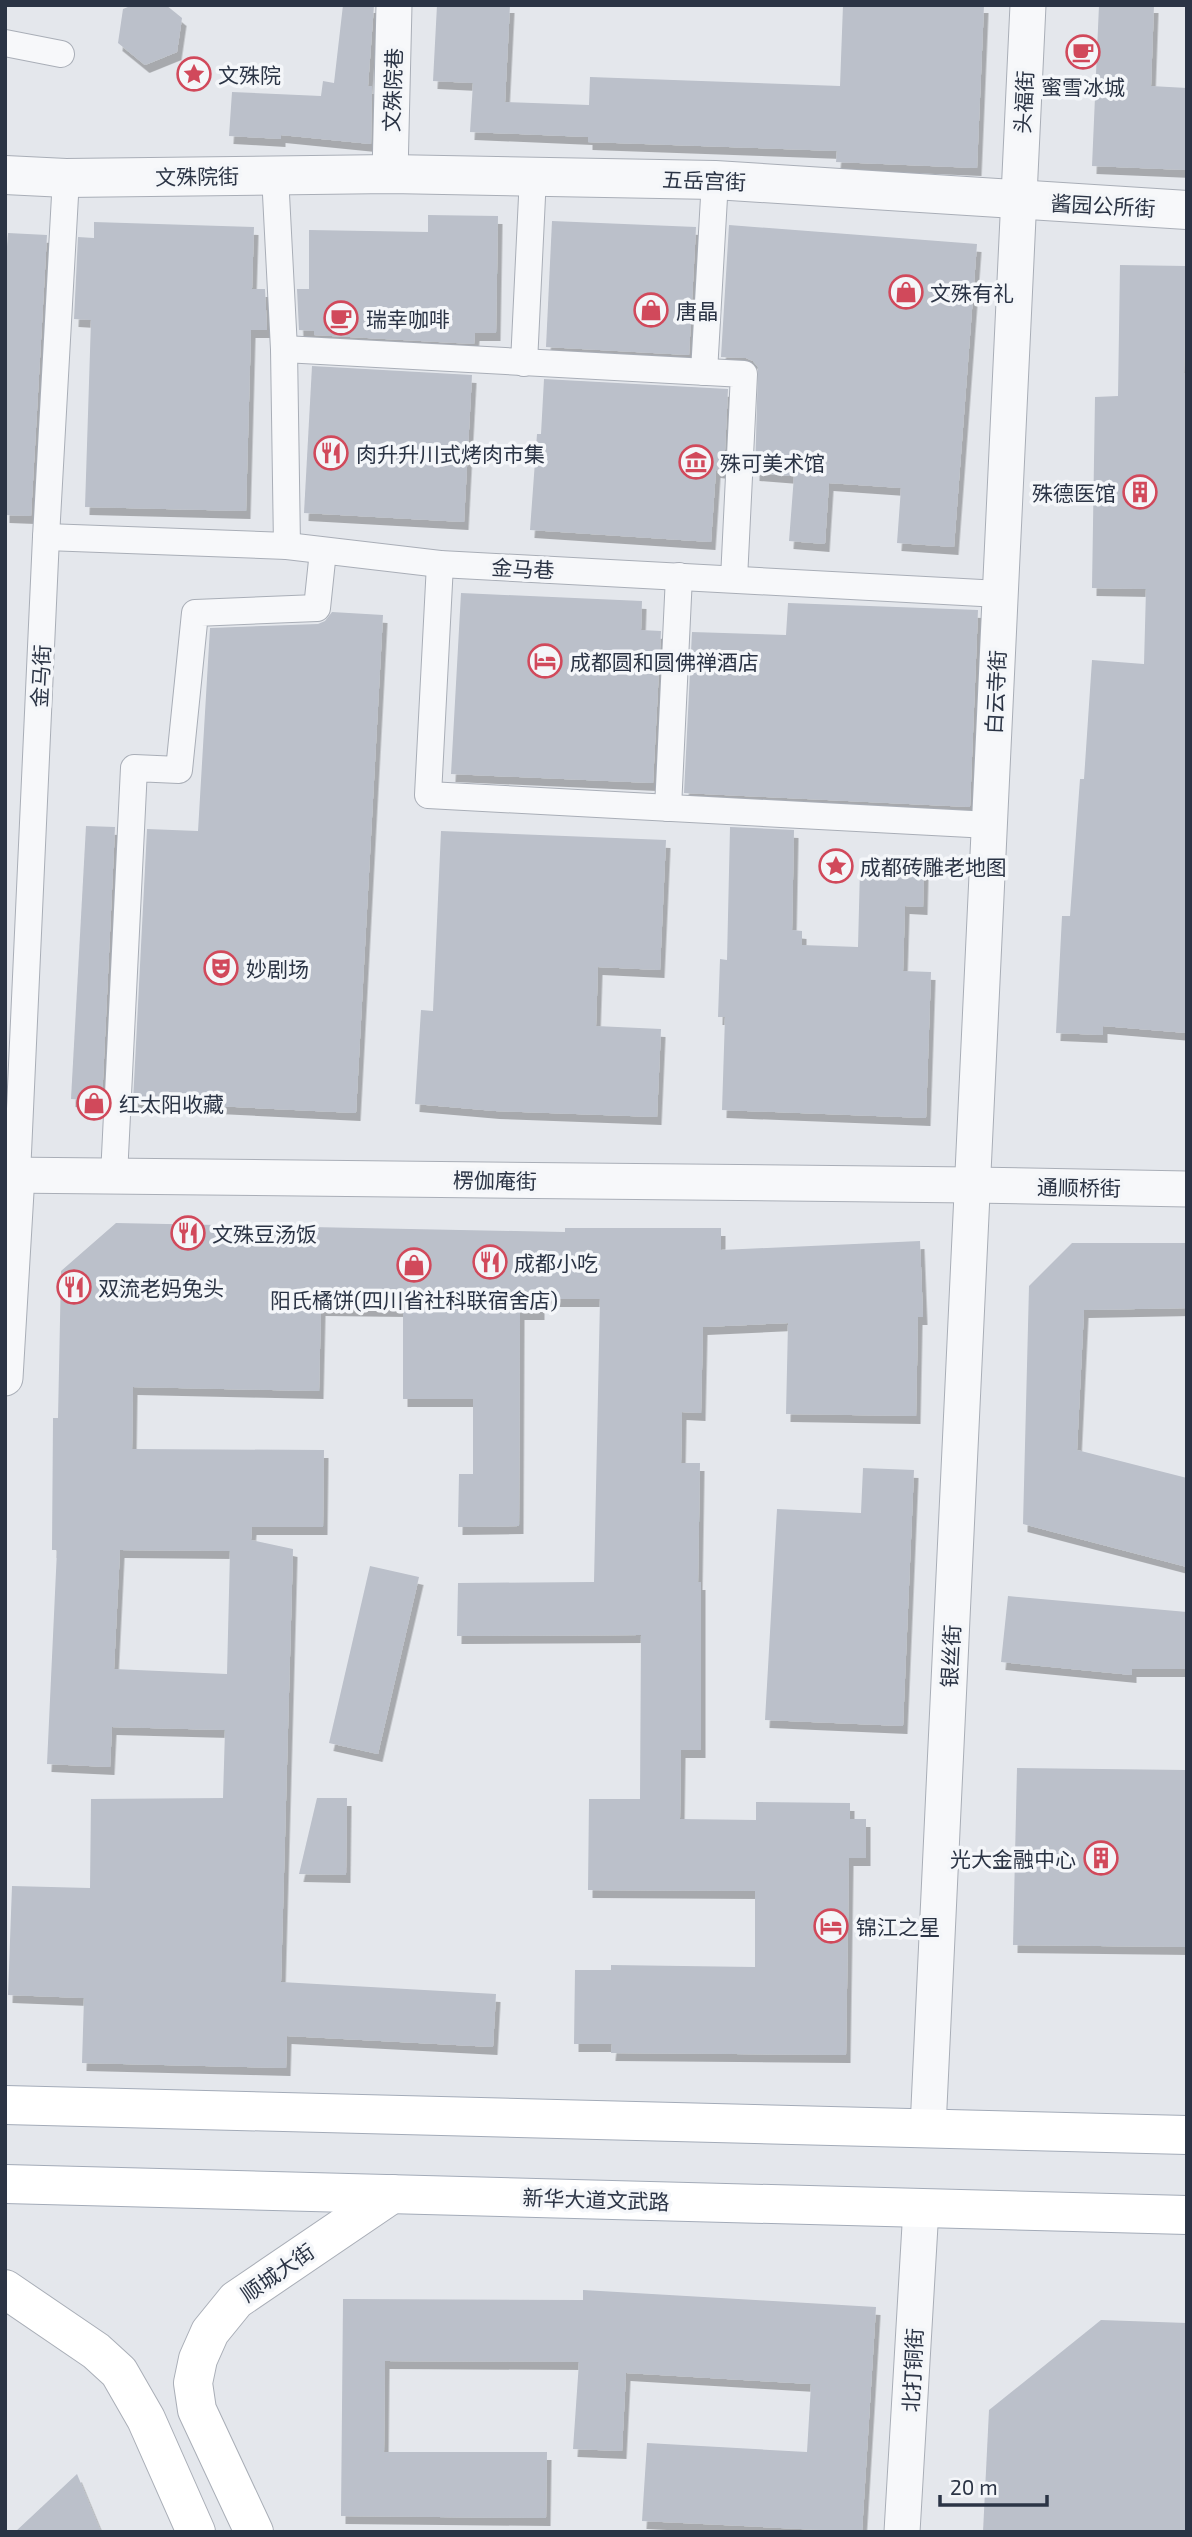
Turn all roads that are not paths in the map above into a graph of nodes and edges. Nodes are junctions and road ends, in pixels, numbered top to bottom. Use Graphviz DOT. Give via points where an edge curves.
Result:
graph roads {
  1 [pos="394,5"];
  2 [pos="1028,5"];
  3 [pos="5,43"];
  4 [pos="61,54"];
  5 [pos="390,174"];
  6 [pos="5,175"];
  7 [pos="275,175"];
  8 [pos="533,176"];
  9 [pos="66,178"];
  10 [pos="715,180"];
  11 [pos="1018,200"];
  12 [pos="1187,209"];
  13 [pos="284,349"];
  14 [pos="524,363"];
  15 [pos="704,372"];
  16 [pos="46,537"];
  17 [pos="287,546"];
  18 [pos="323,551"];
  19 [pos="440,564"];
  20 [pos="679,576"];
  21 [pos="734,579"];
  22 [pos="1000,594"];
  23 [pos="668,808"];
  24 [pos="989,825"];
  25 [pos="11,1175"];
  26 [pos="114,1176"];
  27 [pos="972,1185"];
  28 [pos="1187,1189"];
  29 [pos="5,1378"];
  30 [pos="5,2105"];
  31 [pos="928,2128"];
  32 [pos="1187,2135"];
  33 [pos="5,2184"];
  34 [pos="393,2194"];
  35 [pos="921,2208"];
  36 [pos="1187,2215"];
  37 [pos="5,2288"];
  38 [pos="196,2532"];
  39 [pos="254,2532"];
  40 [pos="902,2532"];
  1 -- 5 [label="street, 文殊院巷"];
  2 -- 11 [label="street, 头福街"];
  3 -- 4 [label="street"];
  5 -- 7 [label="street, 文殊院街"];
  5 -- 8 [label="street, 五岳宫街"];
  6 -- 9 [label="street, 文殊院街"];
  7 -- 9 [label="street, 文殊院街"];
  7 -- 13 [label="street"];
  8 -- 10 [label="street, 五岳宫街"];
  8 -- 14 [label="street"];
  9 -- 16 [label="street, 金马街"];
  10 -- 11 [label="street, 五岳宫街"];
  10 -- 15 [label="street"];
  11 -- 12 [label="street, 酱园公所街"];
  11 -- 22 [label="street, 白云寺街"];
  13 -- 14 [label="street"];
  13 -- 17 [label="street"];
  14 -- 15 [label="street"];
  15 -- 21 [label="street" via="744,374"];
  16 -- 17 [label="street, 金马巷"];
  16 -- 25 [label="street, 金马街"];
  17 -- 18 [label="street, 金马巷"];
  18 -- 19 [label="street, 金马巷"];
  18 -- 26 [label="street" via="317,608 195,613 178,770 134,768"];
  19 -- 20 [label="street, 金马巷"];
  19 -- 23 [label="street" via="428,795"];
  20 -- 21 [label="street, 金马巷"];
  20 -- 23 [label="street"];
  21 -- 22 [label="street, 金马巷"];
  22 -- 24 [label="street, 白云寺街"];
  23 -- 24 [label="street"];
  24 -- 27 [label="street, 白云寺街"];
  25 -- 26 [label="street, 楞伽庵街"];
  25 -- 29 [label="street"];
  26 -- 27 [label="street, 楞伽庵街"];
  27 -- 28 [label="street, 通顺桥街"];
  27 -- 31 [label="street, 银丝街"];
  30 -- 31 [label="main road"];
  31 -- 32 [label="main road"];
  33 -- 34 [label="main road, 新华大道文武路"];
  34 -- 35 [label="main road, 新华大道文武路"];
  34 -- 39 [label="main road, 顺城大街" via="236,2300 210,2332 198,2359 193,2383 197,2410"];
  35 -- 36 [label="main road, 新华大道文武路"];
  35 -- 40 [label="street, 北打铜街"];
  37 -- 38 [label="main road" via="119,2372 146,2419"];
}
